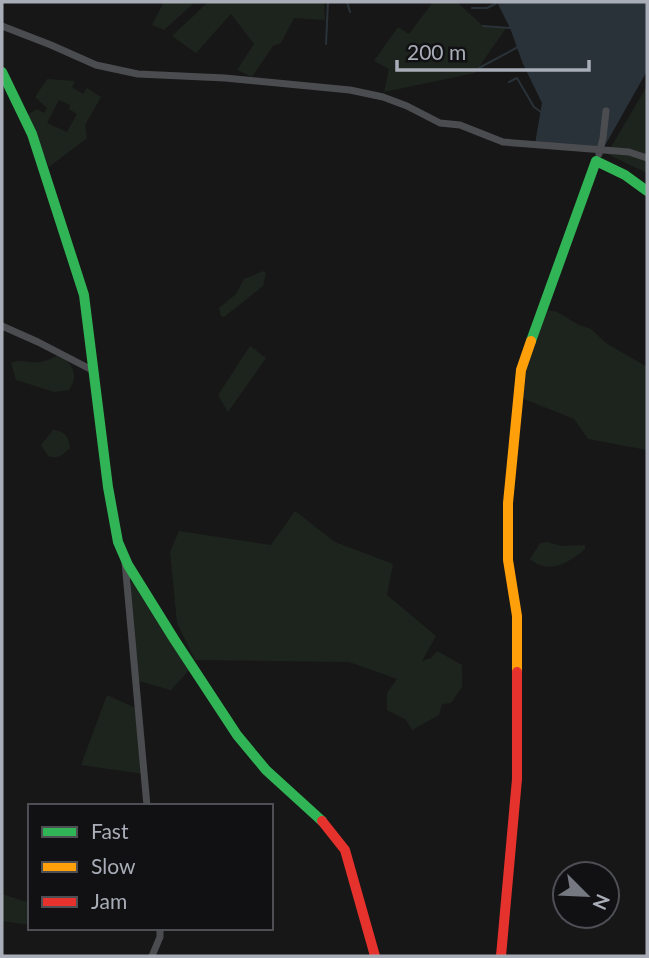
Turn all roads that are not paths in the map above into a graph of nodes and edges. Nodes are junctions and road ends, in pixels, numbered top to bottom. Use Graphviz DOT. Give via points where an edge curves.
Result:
graph roads {
  1 [pos="2,26"];
  2 [pos="2,72"];
  3 [pos="606,111"];
  4 [pos="598,156"];
  5 [pos="647,158"];
  6 [pos="647,191"];
  7 [pos="2,326"];
  8 [pos="94,371"];
  9 [pos="125,558"];
  10 [pos="146,804"];
  11 [pos="160,930"];
  12 [pos="152,956"];
  13 [pos="375,956"];
  14 [pos="501,956"];
  1 -- 4 [label="street" via="96,65 138,74 350,90 383,97 440,123 460,125 503,142"];
  2 -- 8 [label="street" via="32,134 70,248 84,295"];
  3 -- 4 [label="street"];
  4 -- 5 [label="street" via="629,152"];
  4 -- 6 [label="street"];
  4 -- 14 [label="street" via="521,370 508,525 517,625 517,779"];
  7 -- 8 [label="street"];
  8 -- 9 [label="street" via="108,487"];
  9 -- 10 [label="street"];
  9 -- 13 [label="street" via="245,745 345,850"];
  11 -- 12 [label="street"];
}
